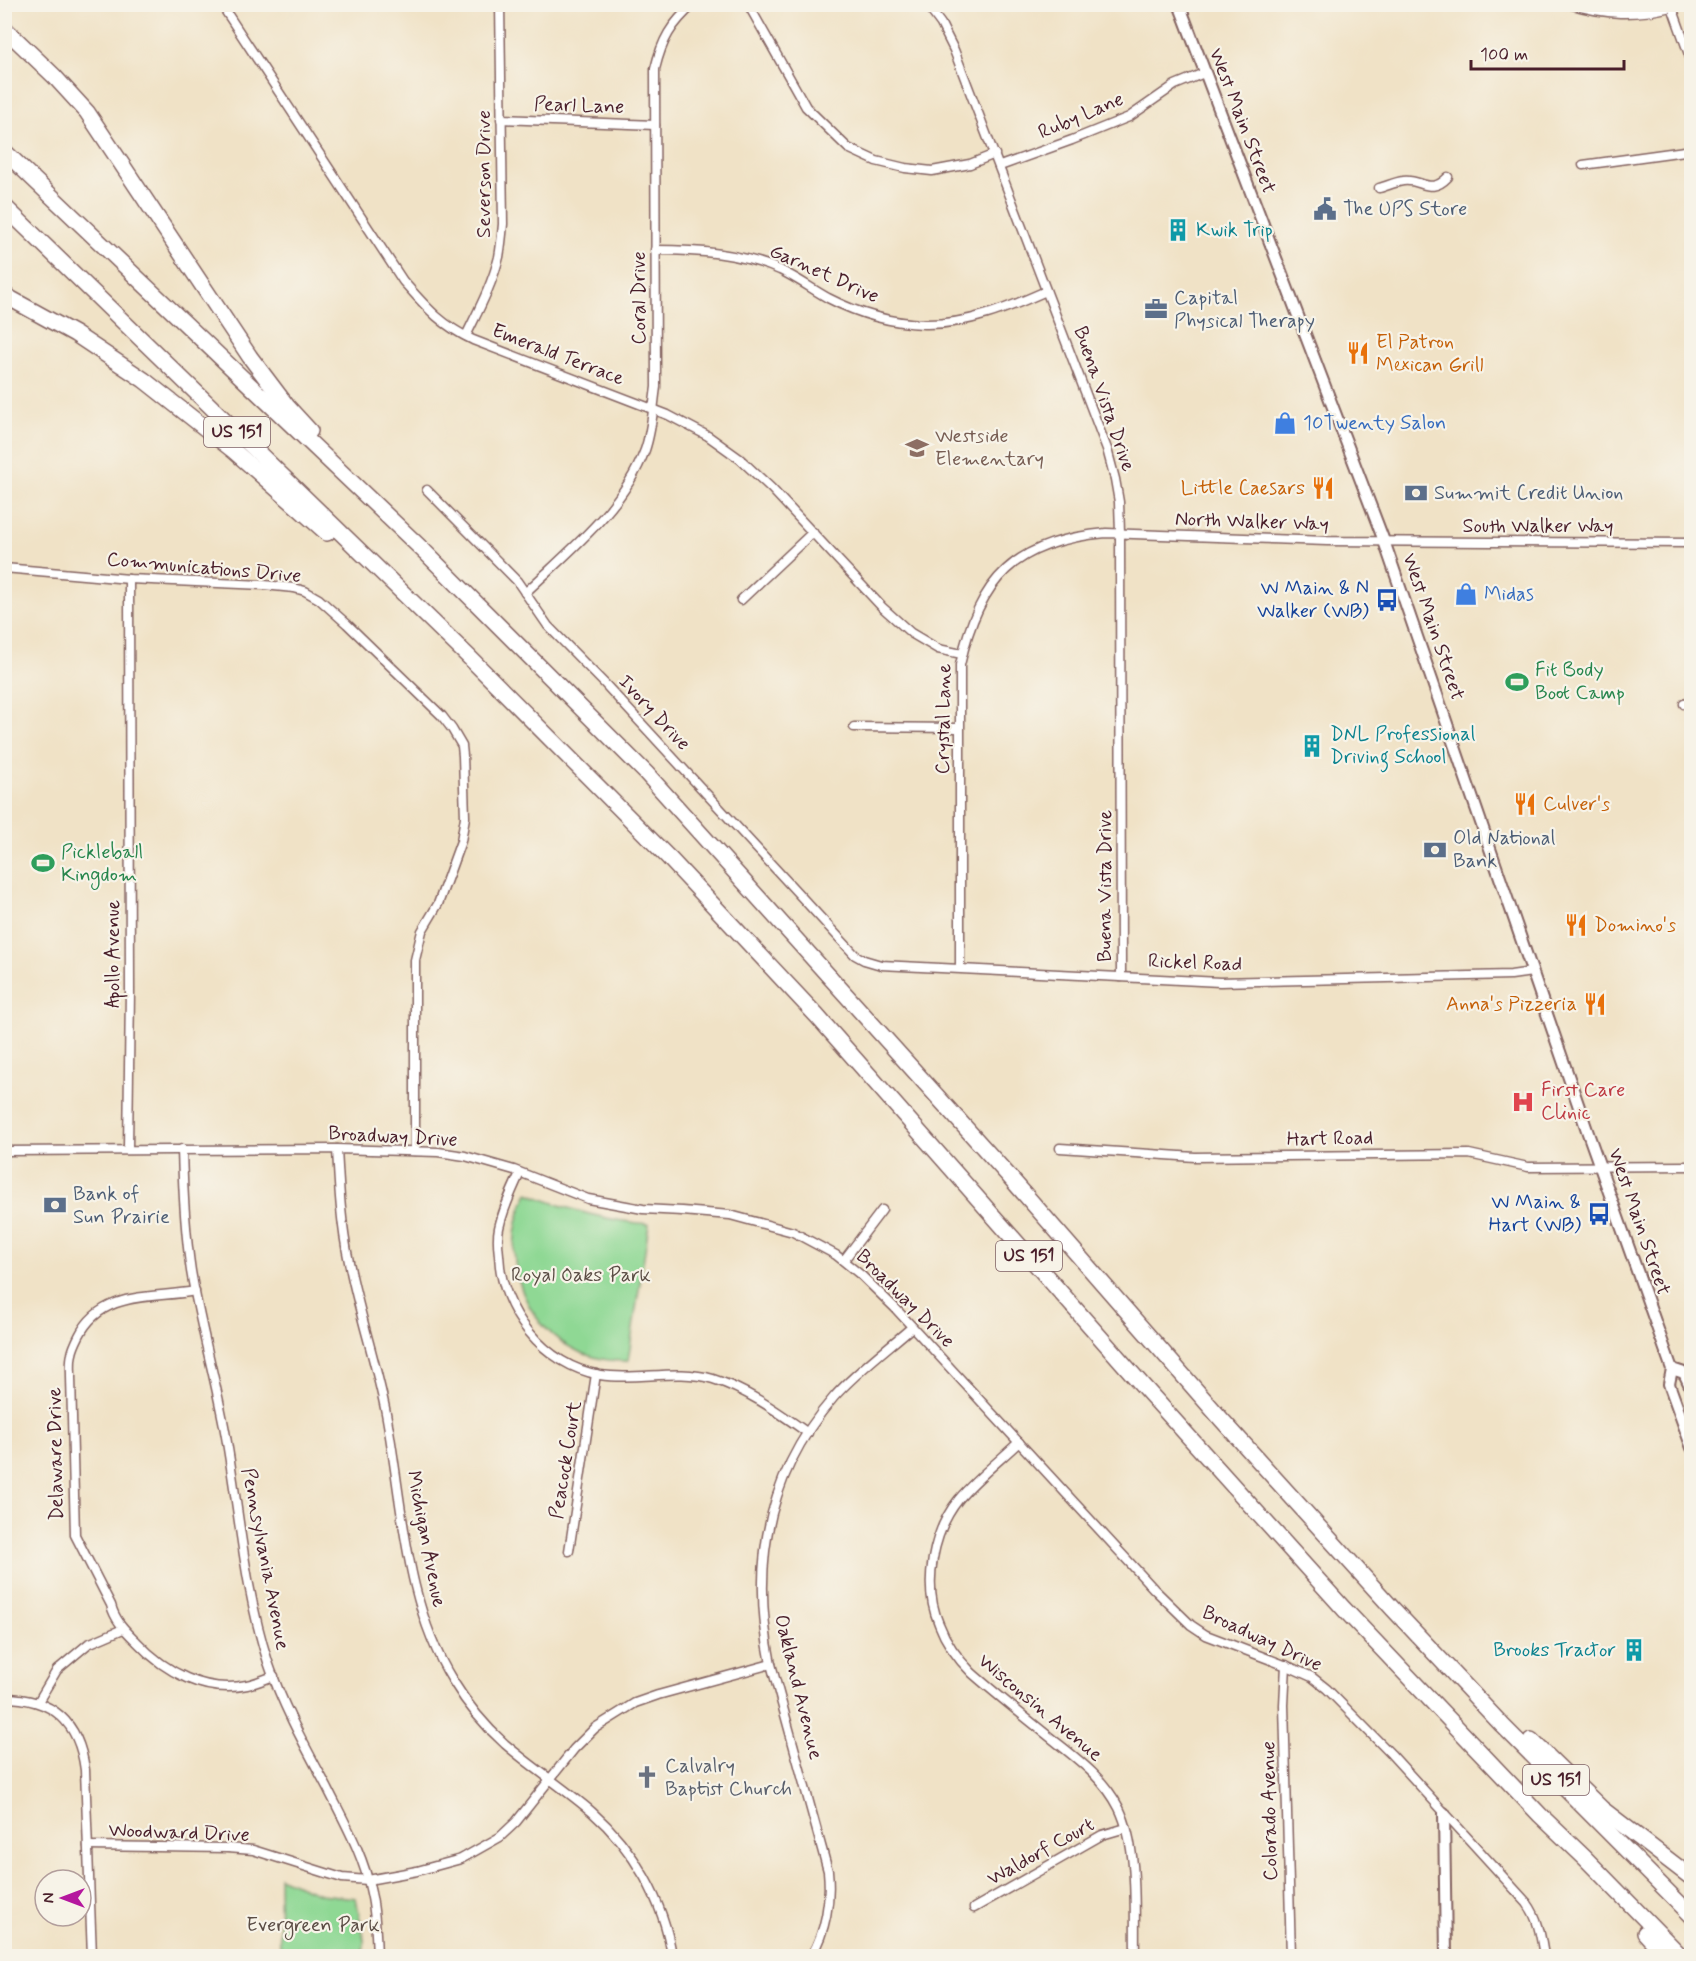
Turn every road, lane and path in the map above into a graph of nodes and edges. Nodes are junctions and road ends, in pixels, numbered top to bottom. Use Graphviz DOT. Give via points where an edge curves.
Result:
graph roads {
  1 [pos="221,4"];
  2 [pos="500,4"];
  3 [pos="694,4"];
  4 [pos="748,4"];
  5 [pos="926,4"];
  6 [pos="1179,4"];
  7 [pos="1569,4"];
  8 [pos="1671,6"];
  9 [pos="4,28"];
  10 [pos="4,39"];
  11 [pos="35,57"];
  12 [pos="1692,63"];
  13 [pos="1204,73"];
  14 [pos="501,119"];
  15 [pos="654,125"];
  16 [pos="1692,150"];
  17 [pos="4,151"];
  18 [pos="995,154"];
  19 [pos="1583,165"];
  20 [pos="1000,166"];
  21 [pos="1448,177"];
  22 [pos="1379,188"];
  23 [pos="4,206"];
  24 [pos="655,250"];
  25 [pos="1046,291"];
  26 [pos="6,296"];
  27 [pos="466,336"];
  28 [pos="653,410"];
  29 [pos="427,490"];
  30 [pos="395,524"];
  31 [pos="813,532"];
  32 [pos="1120,533"];
  33 [pos="1384,541"];
  34 [pos="1692,543"];
  35 [pos="4,568"];
  36 [pos="129,579"];
  37 [pos="525,593"];
  38 [pos="741,600"];
  39 [pos="962,654"];
  40 [pos="469,657"];
  41 [pos="854,727"];
  42 [pos="959,728"];
  43 [pos="859,957"];
  44 [pos="960,968"];
  45 [pos="1532,972"];
  46 [pos="1121,977"];
  47 [pos="1060,1148"];
  48 [pos="128,1149"];
  49 [pos="182,1149"];
  50 [pos="337,1149"];
  51 [pos="4,1151"];
  52 [pos="415,1151"];
  53 [pos="1599,1166"];
  54 [pos="1692,1166"];
  55 [pos="520,1173"];
  56 [pos="882,1210"];
  57 [pos="844,1260"];
  58 [pos="195,1291"];
  59 [pos="912,1327"];
  60 [pos="1672,1369"];
  61 [pos="596,1374"];
  62 [pos="1692,1390"];
  63 [pos="1684,1424"];
  64 [pos="808,1433"];
  65 [pos="1692,1438"];
  66 [pos="1020,1442"];
  67 [pos="1692,1448"];
  68 [pos="569,1551"];
  69 [pos="123,1629"];
  70 [pos="1423,1640"];
  71 [pos="771,1664"];
  72 [pos="1286,1665"];
  73 [pos="274,1676"];
  74 [pos="4,1698"];
  75 [pos="38,1702"];
  76 [pos="551,1780"];
  77 [pos="1444,1813"];
  78 [pos="1126,1828"];
  79 [pos="88,1846"];
  80 [pos="1585,1858"];
  81 [pos="1692,1878"];
  82 [pos="368,1880"];
  83 [pos="974,1908"];
  84 [pos="1692,1916"];
  85 [pos="1543,1953"];
  86 [pos="92,1956"];
  87 [pos="377,1956"];
  88 [pos="672,1956"];
  89 [pos="811,1956"];
  90 [pos="1135,1956"];
  91 [pos="1291,1956"];
  92 [pos="1446,1956"];
  93 [pos="1666,1956"];
  94 [pos="1681,1956"];
  1 -- 27 [label="street, Emerald Terrace" via="403,281 427,309"];
  2 -- 14 [label="street, Severson Drive"];
  3 -- 15 [label="street, Coral Drive" via="674,24 660,47 655,69"];
  4 -- 18 [label="street" via="806,107 848,148 876,161 932,171 970,164"];
  5 -- 18 [label="street, Buena Vista Drive" via="950,41"];
  6 -- 13 [label="main road, West Main Street"];
  7 -- 8 [label="street" via="1624,14"];
  8 -- 12 [label="street"];
  9 -- 11 [label="highway"];
  10 -- 11 [label="highway"];
  11 -- 30 [label="highway" via="87,112 250,357 287,406"];
  13 -- 20 [label="street, Ruby Lane" via="1175,86 1129,117"];
  13 -- 33 [label="main road, West Main Street"];
  14 -- 15 [label="street, Pearl Lane"];
  14 -- 27 [label="street, Severson Drive" via="503,224 499,259"];
  15 -- 24 [label="street, Coral Drive"];
  16 -- 19 [label="street"];
  17 -- 30 [label="highway, US 151"];
  18 -- 20 [label="street, Buena Vista Drive"];
  20 -- 25 [label="street, Buena Vista Drive"];
  21 -- 22 [label="street" via="1428,187 1403,181"];
  23 -- 40 [label="highway, US 151"];
  24 -- 25 [label="street, Garnet Drive" via="738,256 781,271 852,309 894,321 925,324 983,316"];
  24 -- 28 [label="street, Coral Drive"];
  25 -- 32 [label="street, Buena Vista Drive" via="1107,449 1119,502"];
  26 -- 40 [label="highway" via="75,334 144,380 234,451"];
  27 -- 28 [label="street, Emerald Terrace"];
  28 -- 31 [label="street, Emerald Terrace" via="708,436 740,459"];
  28 -- 37 [label="street, Coral Drive" via="645,450 619,497"];
  29 -- 37 [label="street, Ivory Drive"];
  30 -- 70 [label="highway, US 151" via="646,773"];
  31 -- 38 [label="street"];
  31 -- 39 [label="street, Emerald Terrace" via="910,633 938,649"];
  32 -- 33 [label="street, North Walker Way"];
  32 -- 39 [label="street, Crystal Lane" via="1076,536 1049,543 1024,556 1002,573 984,595 972,618"];
  32 -- 46 [label="street, Buena Vista Drive"];
  33 -- 34 [label="street, South Walker Way"];
  33 -- 45 [label="main road, West Main Street"];
  35 -- 36 [label="street, Communications Drive"];
  36 -- 48 [label="street, Apollo Avenue"];
  36 -- 52 [label="street, Communications Drive" via="264,585 294,588 313,595 442,716 462,746 465,817 461,841 438,904 422,931 415,960"];
  37 -- 43 [label="street, Ivory Drive" via="548,626"];
  39 -- 42 [label="street, Crystal Lane"];
  40 -- 80 [label="highway, US 151" via="669,858 817,1016 1336,1600"];
  41 -- 42 [label="street"];
  42 -- 44 [label="street, Crystal Lane"];
  43 -- 44 [label="street, Rickel Road" via="881,965"];
  44 -- 46 [label="street, Rickel Road"];
  45 -- 46 [label="street, Rickel Road" via="1220,982"];
  45 -- 53 [label="main road, West Main Street"];
  47 -- 53 [label="street, Hart Road" via="1195,1157 1469,1154 1528,1167"];
  48 -- 49 [label="street, Broadway Drive"];
  48 -- 51 [label="street, Broadway Drive"];
  49 -- 50 [label="street, Broadway Drive"];
  49 -- 58 [label="street, Pennsylvania Avenue" via="186,1234"];
  50 -- 52 [label="street, Broadway Drive"];
  50 -- 76 [label="street, Michigan Avenue" via="342,1226 349,1264 386,1411 410,1563 426,1625 452,1680 482,1721"];
  52 -- 55 [label="street, Broadway Drive" via="465,1156"];
  53 -- 54 [label="street, Hart Road"];
  53 -- 60 [label="main road, West Main Street"];
  55 -- 57 [label="street, Broadway Drive" via="614,1205 749,1219 793,1232"];
  55 -- 61 [label="street" via="498,1229 499,1268 511,1304 524,1327 547,1350"];
  56 -- 57 [label="street"];
  57 -- 59 [label="street, Broadway Drive"];
  58 -- 69 [label="street, Delaware Drive" via="122,1300 107,1306 83,1328 72,1352 75,1534"];
  58 -- 73 [label="street, Pennsylvania Avenue" via="225,1431 253,1602"];
  59 -- 64 [label="street, Oakland Avenue" via="835,1396"];
  59 -- 66 [label="street, Broadway Drive"];
  60 -- 62 [label="main road, West Main Street" via="1684,1373"];
  60 -- 63 [label="main road, West Main Street" via="1669,1384"];
  61 -- 64 [label="street" via="682,1373 712,1379 768,1405"];
  61 -- 68 [label="street, Peacock Court"];
  63 -- 65 [label="main road"];
  63 -- 67 [label="main road, West Main Street"];
  64 -- 71 [label="street, Oakland Avenue" via="778,1494 763,1556 762,1612"];
  66 -- 72 [label="street, Broadway Drive" via="1191,1625 1227,1644"];
  66 -- 78 [label="street, Wisconsin Avenue" via="959,1499 945,1521 931,1574 938,1623 957,1657 972,1673 1106,1786"];
  69 -- 73 [label="street, Delaware Drive" via="166,1669 205,1685 234,1687"];
  69 -- 75 [label="street" via="88,1644 57,1670"];
  70 -- 81 [label="highway" via="1602,1809"];
  70 -- 84 [label="highway, US 151"];
  71 -- 76 [label="street, Woodward Drive" via="635,1703 594,1728"];
  71 -- 89 [label="street, Oakland Avenue" via="828,1871 828,1907"];
  72 -- 77 [label="street, Broadway Drive" via="1327,1689"];
  72 -- 91 [label="street, Colorado Avenue"];
  73 -- 82 [label="street, Pennsylvania Avenue" via="299,1736 354,1839"];
  74 -- 75 [label="street"];
  75 -- 79 [label="street" via="57,1712 77,1736 85,1770"];
  76 -- 82 [label="street, Woodward Drive" via="500,1837 484,1847 461,1859"];
  76 -- 88 [label="street, Michigan Avenue" via="591,1811 626,1848 655,1899"];
  77 -- 85 [label="street, Broadway Drive" via="1534,1913"];
  77 -- 92 [label="main road"];
  78 -- 83 [label="street, Waldorf Court" via="1102,1835"];
  78 -- 90 [label="street, Wisconsin Avenue" via="1133,1872"];
  79 -- 82 [label="street, Woodward Drive" via="253,1850 342,1878"];
  79 -- 86 [label="street"];
  80 -- 93 [label="highway"];
  80 -- 94 [label="highway, US 151"];
  82 -- 87 [label="street, Pennsylvania Avenue"];
}
